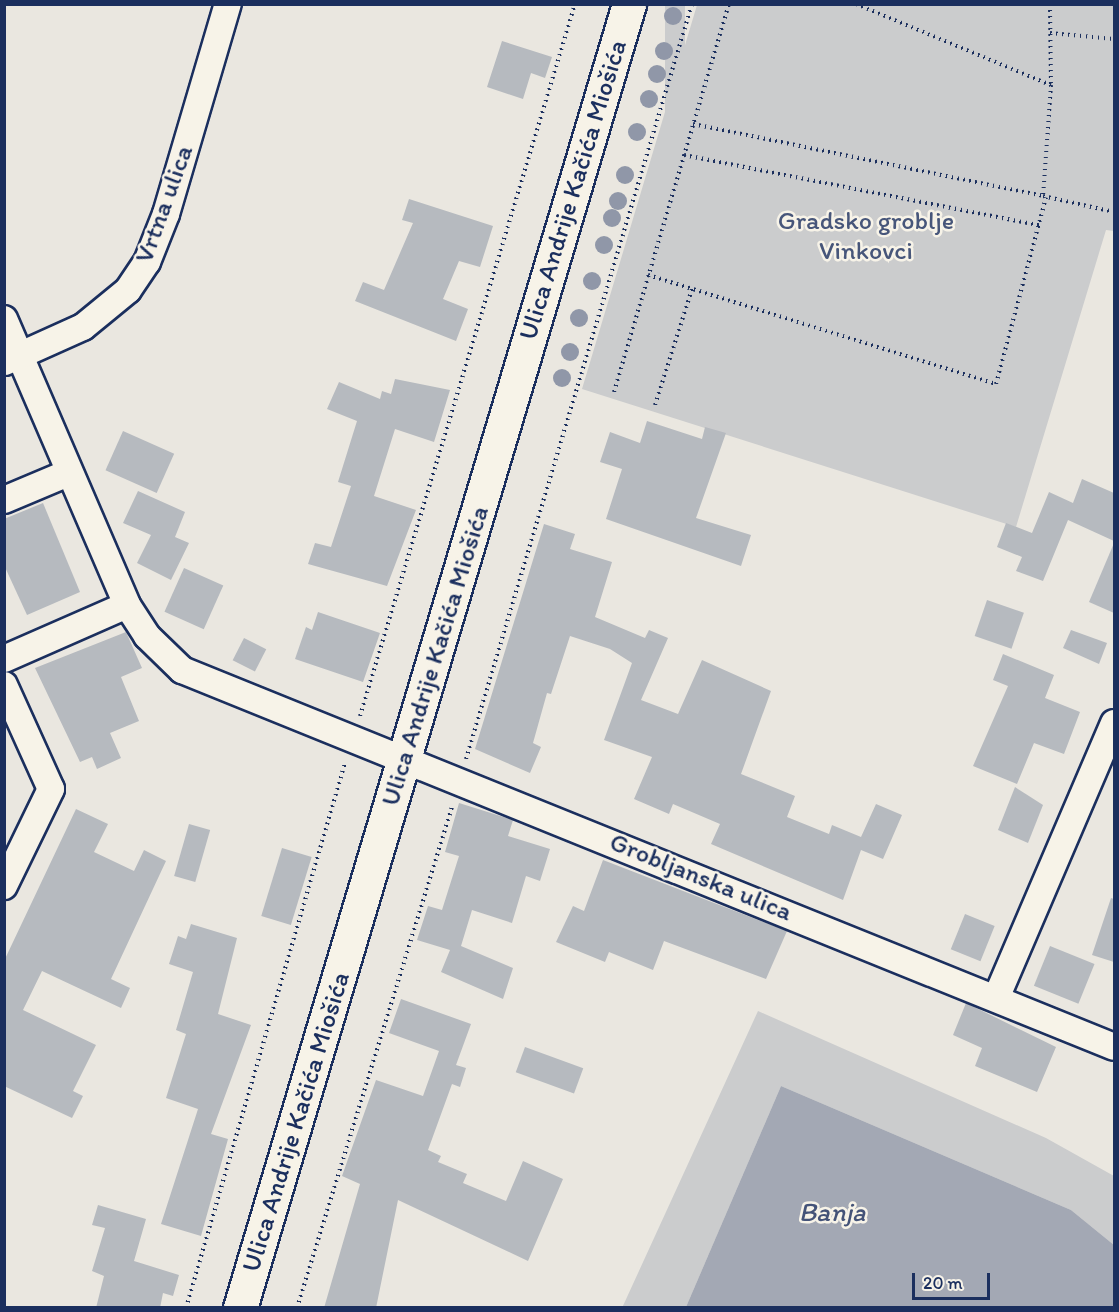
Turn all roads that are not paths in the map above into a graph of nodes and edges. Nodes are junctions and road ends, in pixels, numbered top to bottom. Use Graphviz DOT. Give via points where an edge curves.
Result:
graph roads {
  1 [pos="628,4"];
  2 [pos="226,7"];
  3 [pos="4,319"];
  4 [pos="12,359"];
  5 [pos="68,473"];
  6 [pos="4,500"];
  7 [pos="127,605"];
  8 [pos="4,659"];
  9 [pos="4,685"];
  10 [pos="1114,723"];
  11 [pos="405,759"];
  12 [pos="4,886"];
  13 [pos="997,996"];
  14 [pos="1114,1047"];
  15 [pos="240,1308"];
  1 -- 11 [label="main road, Ulica Andrije Kačića Miošića"];
  2 -- 4 [label="street, Vrtna ulica" via="166,214 147,262 102,314"];
  3 -- 4 [label="street, Grobljanska ulica"];
  4 -- 5 [label="street, Grobljanska ulica"];
  5 -- 6 [label="street"];
  5 -- 7 [label="street, Grobljanska ulica"];
  7 -- 8 [label="street"];
  7 -- 11 [label="street, Grobljanska ulica" via="147,636 182,670"];
  9 -- 12 [label="street" via="51,789"];
  10 -- 13 [label="street"];
  11 -- 13 [label="street, Grobljanska ulica"];
  11 -- 15 [label="main road, Ulica Andrije Kačića Miošića"];
  13 -- 14 [label="street, Grobljanska ulica"];
}
